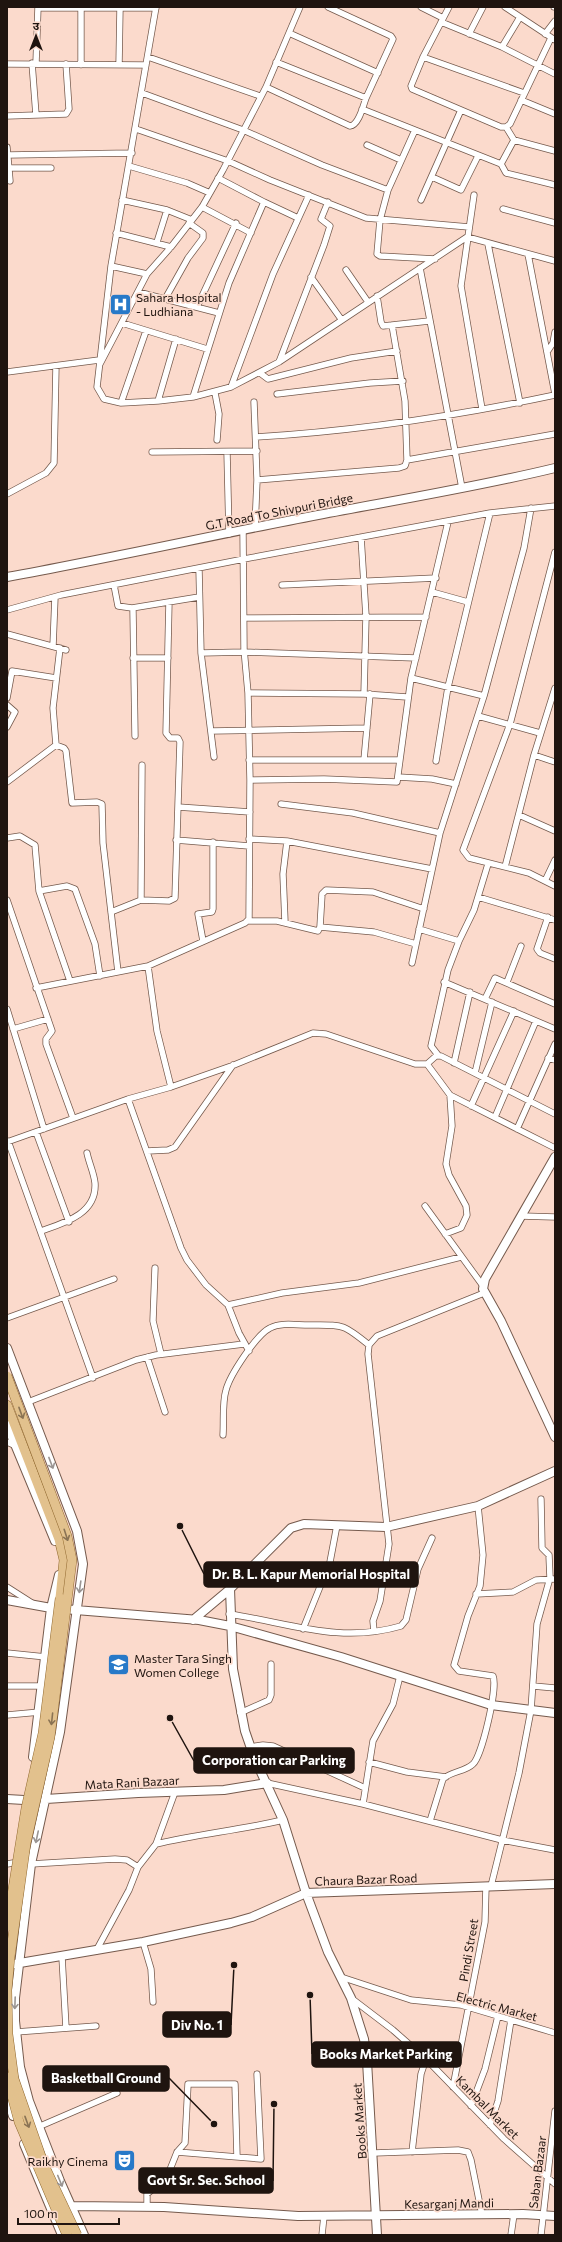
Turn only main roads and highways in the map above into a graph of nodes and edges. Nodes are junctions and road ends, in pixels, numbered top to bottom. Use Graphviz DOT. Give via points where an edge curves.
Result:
graph roads {
  1 [pos="7,1376"];
  2 [pos="7,1405"];
  3 [pos="7,1926"];
  4 [pos="7,2077"];
  5 [pos="68,2235"];
  6 [pos="76,2235"];
  1 -- 6 [label="main road, one-way, bridge" via="67,1536 72,1560 50,1737 26,1843 10,1957 7,1990 8,2034 14,2079 27,2121"];
  2 -- 3 [label="main road, bridge" via="59,1539 64,1560 43,1733 26,1808"];
  4 -- 5 [label="main road, bridge" via="19,2122"];
}
